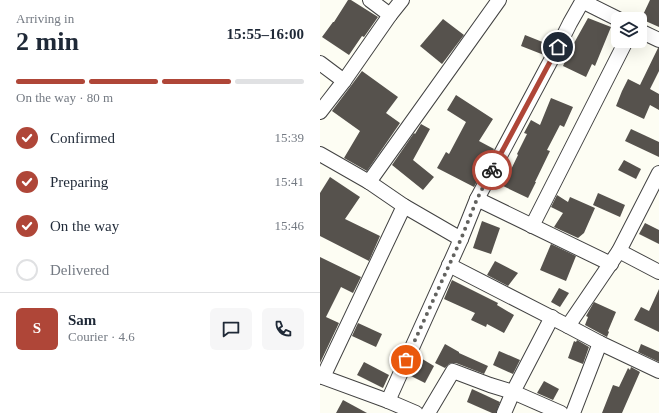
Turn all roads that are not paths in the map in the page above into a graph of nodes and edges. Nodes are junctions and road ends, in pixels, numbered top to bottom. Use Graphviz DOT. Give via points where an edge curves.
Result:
graph roads {
  1 [pos="370,0"];
  2 [pos="402,0"];
  3 [pos="499,0"];
  4 [pos="583,1"];
  5 [pos="390,15"];
  6 [pos="611,16"];
  7 [pos="647,34"];
  8 [pos="659,40"];
  9 [pos="622,48"];
  10 [pos="320,63"];
  11 [pos="344,81"];
  12 [pos="320,112"];
  13 [pos="320,154"];
  14 [pos="658,178"];
  15 [pos="369,182"];
  16 [pos="477,199"];
  17 [pos="404,206"];
  18 [pos="532,226"];
  19 [pos="461,239"];
  20 [pos="619,251"];
  21 [pos="611,264"];
  22 [pos="449,265"];
  23 [pos="659,272"];
  24 [pos="552,317"];
  25 [pos="568,326"];
  26 [pos="600,343"];
  27 [pos="659,371"];
  28 [pos="322,377"];
  29 [pos="513,392"];
  30 [pos="388,401"];
  31 [pos="416,413"];
  32 [pos="428,413"];
  33 [pos="504,413"];
  34 [pos="561,413"];
  35 [pos="573,413"];
  1 -- 5 [label="street"];
  2 -- 5 [label="street"];
  3 -- 15 [label="street"];
  4 -- 6 [label="street"];
  4 -- 16 [label="street"];
  5 -- 11 [label="street"];
  7 -- 8 [label="street"];
  9 -- 18 [label="street"];
  10 -- 11 [label="street"];
  11 -- 12 [label="street"];
  13 -- 15 [label="street"];
  14 -- 20 [label="street"];
  15 -- 17 [label="street"];
  16 -- 18 [label="street"];
  16 -- 19 [label="street"];
  17 -- 19 [label="street"];
  17 -- 28 [label="street"];
  18 -- 21 [label="street"];
  19 -- 22 [label="street"];
  20 -- 21 [label="street"];
  20 -- 23 [label="street"];
  21 -- 25 [label="street"];
  22 -- 24 [label="street"];
  22 -- 30 [label="street"];
  24 -- 25 [label="street"];
  24 -- 29 [label="street"];
  25 -- 26 [label="street"];
  26 -- 27 [label="street"];
  26 -- 35 [label="street"];
  28 -- 30 [label="street"];
  29 -- 32 [label="street" via="453,371"];
  29 -- 33 [label="street"];
  29 -- 34 [label="street"];
  30 -- 31 [label="street"];
}
